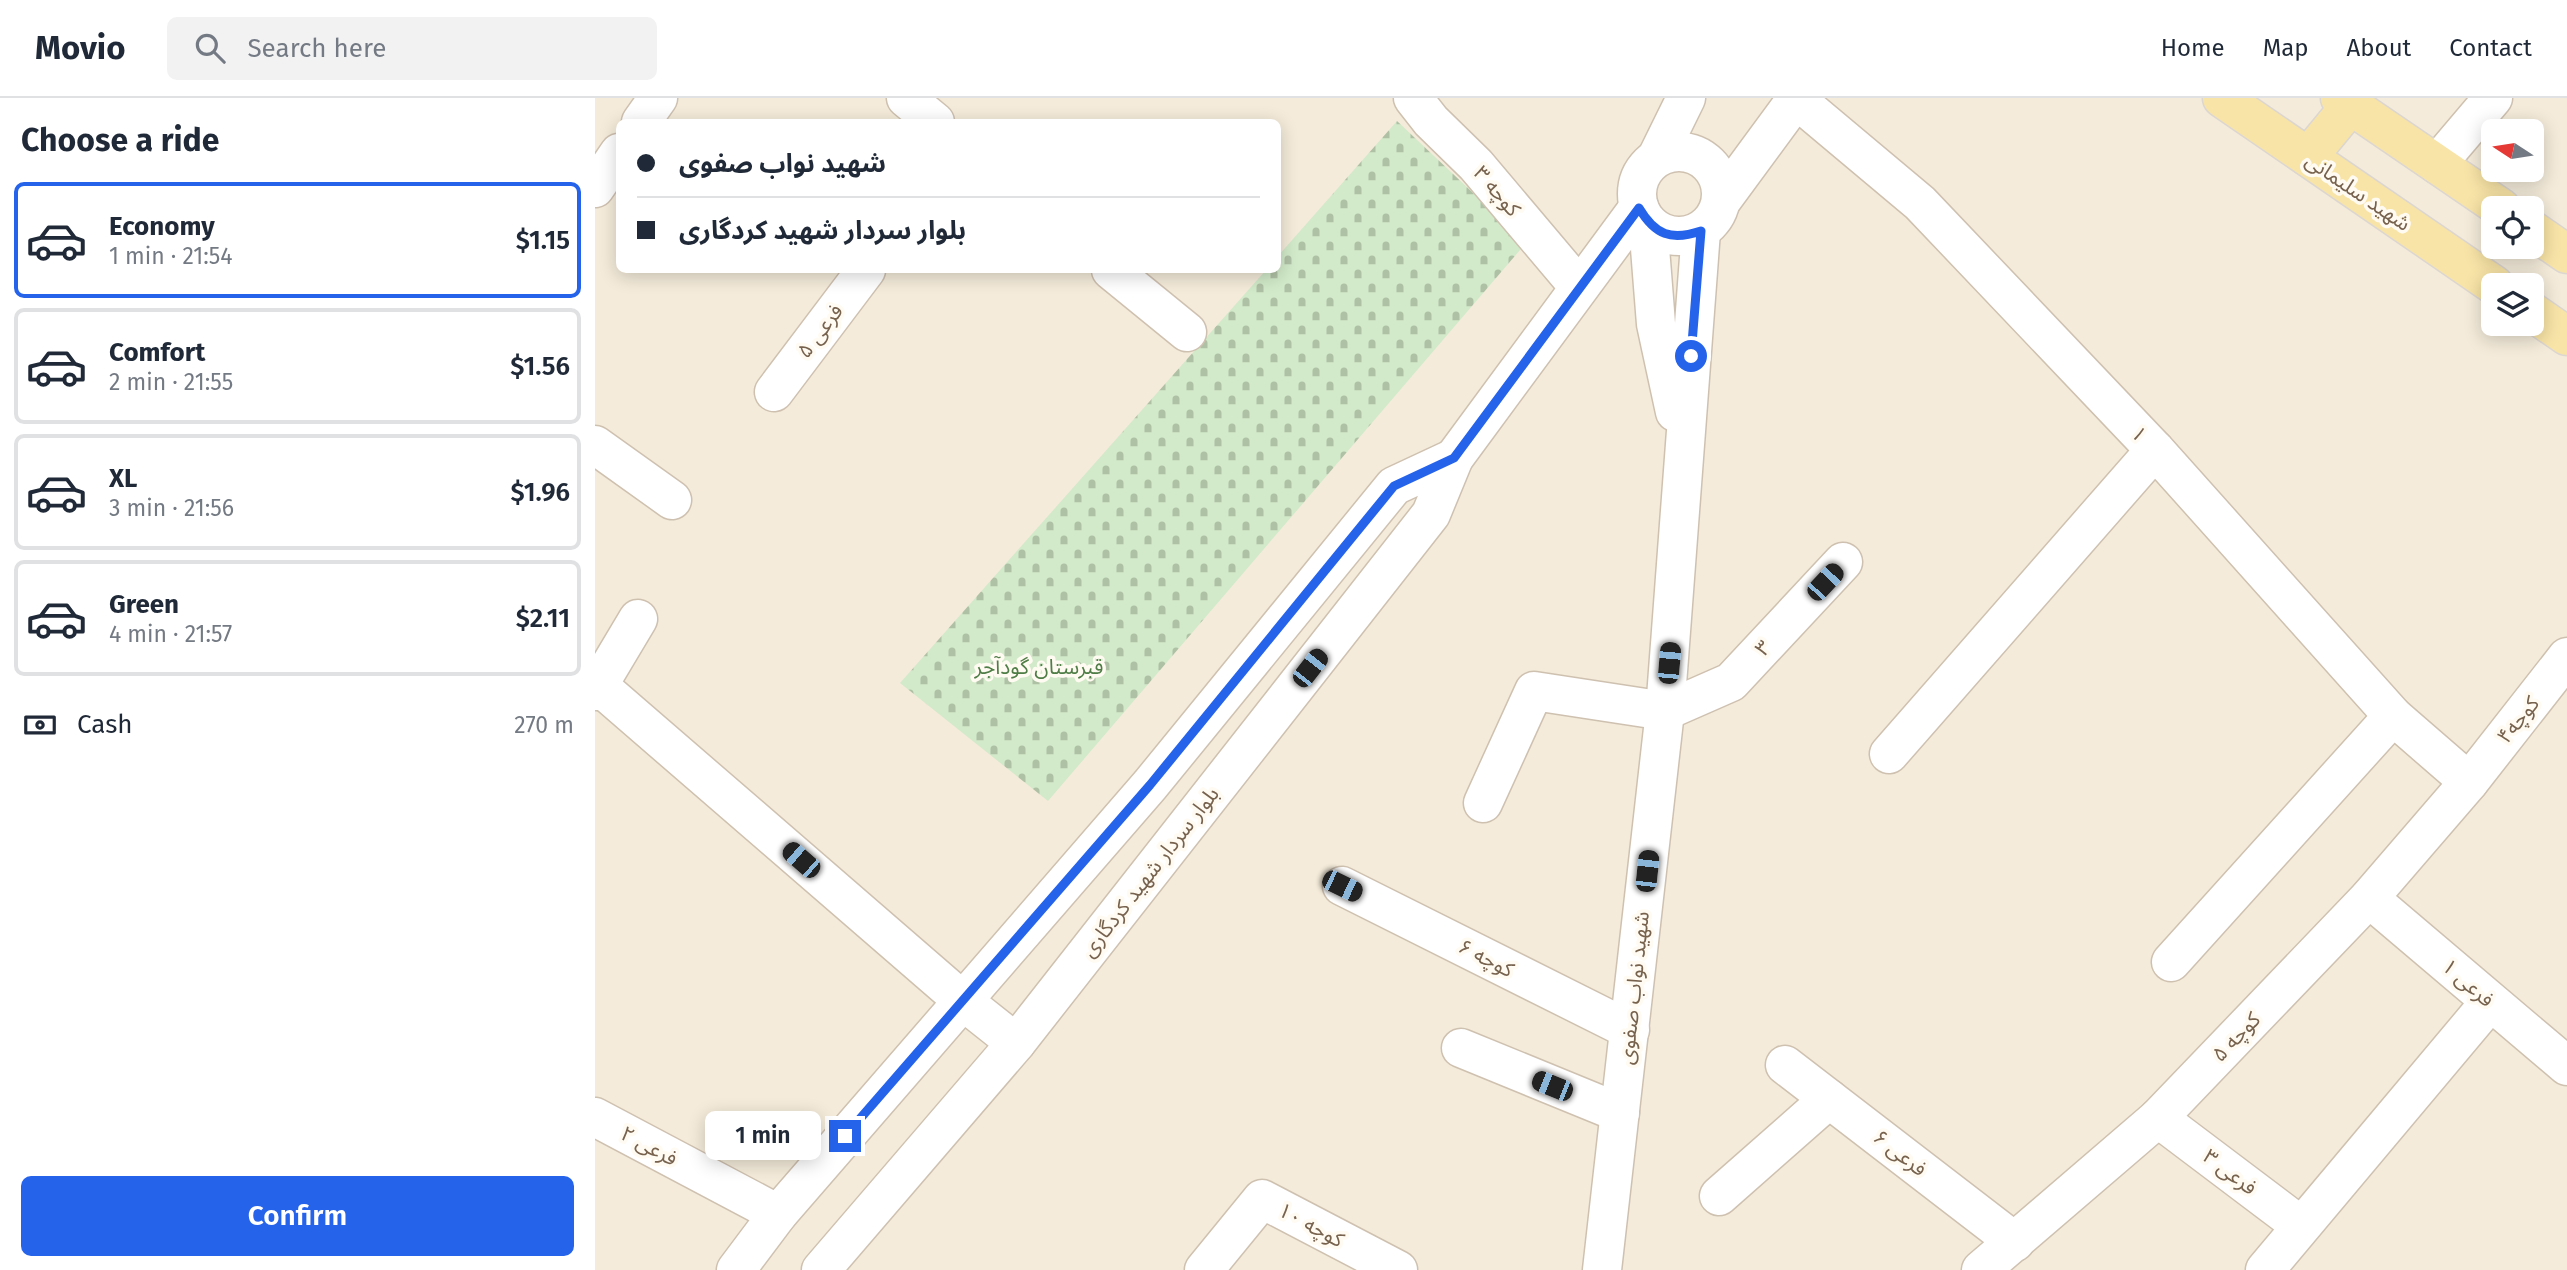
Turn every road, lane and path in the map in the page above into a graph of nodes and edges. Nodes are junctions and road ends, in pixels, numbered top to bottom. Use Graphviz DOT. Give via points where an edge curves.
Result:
graph roads {
  1 [pos="657,98"];
  2 [pos="906,98"];
  3 [pos="1413,98"];
  4 [pos="1686,98"];
  5 [pos="1796,98"];
  6 [pos="2222,98"];
  7 [pos="2493,98"];
  8 [pos="2346,102"];
  9 [pos="643,119"];
  10 [pos="931,119"];
  11 [pos="616,157"];
  12 [pos="1657,157"];
  13 [pos="2308,158"];
  14 [pos="2437,164"];
  15 [pos="595,188"];
  16 [pos="2484,196"];
  17 [pos="1722,200"];
  18 [pos="1643,216"];
  19 [pos="1701,231"];
  20 [pos="2544,238"];
  21 [pos="2567,254"];
  22 [pos="864,273"];
  23 [pos="1115,273"];
  24 [pos="2481,276"];
  25 [pos="1579,287"];
  26 [pos="2544,320"];
  27 [pos="1187,332"];
  28 [pos="2567,336"];
  29 [pos="774,393"];
  30 [pos="595,444"];
  31 [pos="2155,450"];
  32 [pos="1683,456"];
  33 [pos="1454,458"];
  34 [pos="672,500"];
  35 [pos="1843,562"];
  36 [pos="638,619"];
  37 [pos="2567,657"];
  38 [pos="597,688"];
  39 [pos="1665,711"];
  40 [pos="2393,716"];
  41 [pos="1889,754"];
  42 [pos="2469,782"];
  43 [pos="1483,803"];
  44 [pos="1342,886"];
  45 [pos="2369,898"];
  46 [pos="2171,962"];
  47 [pos="963,1001"];
  48 [pos="2490,1002"];
  49 [pos="1630,1030"];
  50 [pos="1016,1042"];
  51 [pos="1461,1048"];
  52 [pos="1785,1065"];
  53 [pos="2567,1066"];
  54 [pos="1829,1099"];
  55 [pos="1620,1113"];
  56 [pos="595,1117"];
  57 [pos="2158,1118"];
  58 [pos="1720,1196"];
  59 [pos="778,1214"];
  60 [pos="2301,1226"];
  61 [pos="2015,1242"];
  62 [pos="736,1270"];
  63 [pos="821,1270"];
  64 [pos="1204,1270"];
  65 [pos="1398,1270"];
  66 [pos="1602,1270"];
  67 [pos="1981,1270"];
  68 [pos="2265,1270"];
  1 -- 9 [label="street"];
  2 -- 10 [label="street"];
  3 -- 25 [label="street, کوچه ۳"];
  4 -- 12 [label="street"];
  5 -- 17 [label="street"];
  5 -- 31 [label="street, ۱" via="1920,202"];
  6 -- 13 [label="main road, شهید سلیمانی"];
  7 -- 14 [label="street"];
  8 -- 13 [label="main road"];
  8 -- 14 [label="main road"];
  11 -- 15 [label="street"];
  12 -- 17 [label="street" via="1676,151 1695,154 1711,164 1721,181"];
  12 -- 18 [label="street" via="1644,170 1637,188"];
  13 -- 24 [label="main road, شهید سلیمانی"];
  14 -- 16 [label="main road"];
  17 -- 19 [label="street" via="1715,218"];
  18 -- 19 [label="street" via="1664,234 1683,237"];
  18 -- 25 [label="street, بلوار سردار شهید کردگاری"];
  18 -- 32 [label="street, شهید نواب صفوی" via="1656,324"];
  19 -- 32 [label="street, شهید نواب صفوی"];
  20 -- 21 [label="main road"];
  22 -- 29 [label="street, فرعی ۵"];
  23 -- 27 [label="street"];
  25 -- 33 [label="street, بلوار سردار شهید کردگاری"];
  26 -- 28 [label="main road"];
  30 -- 34 [label="street"];
  31 -- 40 [label="street, ۱"];
  31 -- 41 [label="street"];
  32 -- 39 [label="street, شهید نواب صفوی"];
  33 -- 47 [label="street, بلوار سردار شهید کردگاری" via="1394,486 1150,785"];
  33 -- 50 [label="street, بلوار سردار شهید کردگاری" via="1431,514"];
  35 -- 39 [label="street, ۳" via="1731,682"];
  36 -- 38 [label="street"];
  37 -- 42 [label="street, کوچه۴"];
  38 -- 47 [label="street"];
  39 -- 43 [label="street" via="1534,691"];
  39 -- 49 [label="street, شهید نواب صفوی"];
  40 -- 42 [label="street, ۱"];
  40 -- 46 [label="street"];
  42 -- 45 [label="street, کوچه ۵"];
  44 -- 49 [label="street, کوچه ۶"];
  45 -- 48 [label="street, فرعی ۱"];
  45 -- 57 [label="street, کوچه ۵"];
  47 -- 50 [label="street"];
  47 -- 59 [label="street, بلوار سردار شهید کردگاری"];
  48 -- 53 [label="street, فرعی ۱"];
  48 -- 60 [label="street"];
  49 -- 55 [label="street, شهید نواب صفوی"];
  50 -- 63 [label="street, بلوار سردار شهید کردگاری"];
  51 -- 55 [label="street"];
  52 -- 54 [label="street, فرعی ۶"];
  54 -- 58 [label="street"];
  54 -- 61 [label="street, فرعی ۶"];
  55 -- 66 [label="street, شهید نواب صفوی"];
  56 -- 59 [label="street, فرعی ۲"];
  57 -- 60 [label="street, فرعی ۳"];
  57 -- 61 [label="street, کوچه ۵"];
  59 -- 62 [label="street, بلوار سردار شهید کردگاری"];
  60 -- 68 [label="street"];
  61 -- 67 [label="street, کوچه ۵"];
  64 -- 65 [label="street, کوچه ۱۰" via="1262,1199"];
}
